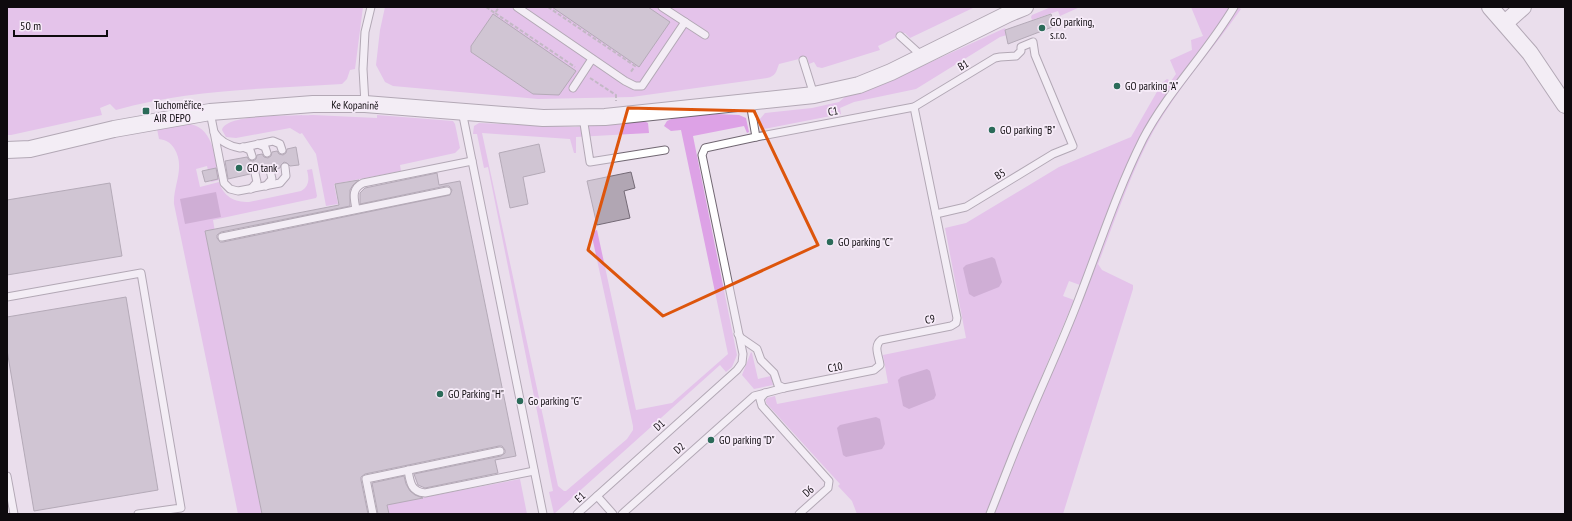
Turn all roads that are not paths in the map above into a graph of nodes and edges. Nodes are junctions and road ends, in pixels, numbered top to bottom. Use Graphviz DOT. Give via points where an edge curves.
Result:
graph roads {
  1 [pos="371,7"];
  2 [pos="517,7"];
  3 [pos="662,7"];
  4 [pos="1025,7"];
  5 [pos="1234,7"];
  6 [pos="1490,7"];
  7 [pos="1523,7"];
  8 [pos="1006,10"];
  9 [pos="685,22"];
  10 [pos="1506,23"];
  11 [pos="705,36"];
  12 [pos="900,36"];
  13 [pos="922,56"];
  14 [pos="592,59"];
  15 [pos="803,60"];
  16 [pos="573,88"];
  17 [pos="814,95"];
  18 [pos="750,103"];
  19 [pos="365,104"];
  20 [pos="1565,105"];
  21 [pos="914,107"];
  22 [pos="462,111"];
  23 [pos="210,112"];
  24 [pos="583,118"];
  25 [pos="214,132"];
  26 [pos="756,137"];
  27 [pos="258,144"];
  28 [pos="1074,146"];
  29 [pos="243,147"];
  30 [pos="7,150"];
  31 [pos="282,150"];
  32 [pos="665,150"];
  33 [pos="267,153"];
  34 [pos="252,156"];
  35 [pos="472,161"];
  36 [pos="285,167"];
  37 [pos="270,170"];
  38 [pos="255,173"];
  39 [pos="266,186"];
  40 [pos="250,189"];
  41 [pos="447,190"];
  42 [pos="356,209"];
  43 [pos="936,214"];
  44 [pos="222,237"];
  45 [pos="7,297"];
  46 [pos="738,334"];
  47 [pos="881,340"];
  48 [pos="784,388"];
  49 [pos="766,393"];
  50 [pos="751,398"];
  51 [pos="500,451"];
  52 [pos="408,470"];
  53 [pos="534,471"];
  54 [pos="7,476"];
  55 [pos="597,496"];
  56 [pos="14,514"];
  57 [pos="138,514"];
  58 [pos="373,514"];
  59 [pos="543,514"];
  60 [pos="577,514"];
  61 [pos="613,514"];
  62 [pos="622,514"];
  63 [pos="799,514"];
  64 [pos="990,514"];
  1 -- 19 [label="lane" via="365,32"];
  2 -- 14 [label="lane"];
  3 -- 9 [label="lane"];
  4 -- 8 [label="street, Ke Kopanině"];
  5 -- 64 [label="lane" via="1172,92 1144,138"];
  6 -- 10 [label="street"];
  7 -- 10 [label="street"];
  8 -- 13 [label="street, Ke Kopanině"];
  9 -- 11 [label="lane"];
  9 -- 14 [label="lane" via="642,86 625,81"];
  10 -- 20 [label="street" via="1539,65"];
  12 -- 13 [label="lane"];
  13 -- 17 [label="street, Ke Kopanině" via="859,85"];
  14 -- 16 [label="lane"];
  15 -- 17 [label="lane"];
  17 -- 18 [label="street, Ke Kopanině"];
  18 -- 24 [label="street, Ke Kopanině"];
  18 -- 26 [label="lane"];
  19 -- 22 [label="street, Ke Kopanině"];
  19 -- 23 [label="street, Ke Kopanině" via="313,104"];
  21 -- 26 [label="lane, C1"];
  21 -- 28 [label="lane, B1" via="995,58 1016,56 1021,47 1032,42 1035,55"];
  21 -- 43 [label="lane"];
  22 -- 24 [label="street, Ke Kopanině" via="543,118"];
  22 -- 35 [label="lane"];
  23 -- 25 [label="lane"];
  23 -- 30 [label="street, Ke Kopanině" via="114,129 30,148"];
  24 -- 32 [label="lane" via="590,162"];
  25 -- 29 [label="lane" via="222,142"];
  25 -- 40 [label="lane" via="224,183 234,191"];
  26 -- 46 [label="lane, C1" via="708,146 702,153"];
  27 -- 29 [label="lane"];
  27 -- 31 [label="lane" via="275,142 280,144"];
  27 -- 33 [label="lane" via="265,147"];
  28 -- 43 [label="lane, B5" via="1052,154 966,207"];
  29 -- 34 [label="lane" via="249,149"];
  35 -- 42 [label="lane" via="360,185 353,195"];
  35 -- 53 [label="lane"];
  36 -- 39 [label="lane" via="286,176 283,181"];
  37 -- 39 [label="lane" via="272,179"];
  38 -- 40 [label="lane" via="256,182"];
  39 -- 40 [label="lane"];
  41 -- 42 [label="lane"];
  42 -- 44 [label="lane"];
  43 -- 47 [label="lane, C9" via="957,318 954,325"];
  45 -- 57 [label="lane" via="141,273 181,508"];
  46 -- 48 [label="lane" via="757,348 761,360 774,373 778,385"];
  46 -- 55 [label="lane, D1" via="742,363 737,370"];
  47 -- 48 [label="lane, C10" via="876,347 880,365 874,370"];
  48 -- 49 [label="lane, C10"];
  49 -- 50 [label="lane, C10"];
  49 -- 63 [label="lane, D6" via="760,399 762,406 830,484"];
  50 -- 62 [label="lane, D2"];
  51 -- 52 [label="lane"];
  52 -- 53 [label="lane" via="412,487 425,493"];
  52 -- 58 [label="lane" via="366,479"];
  53 -- 59 [label="lane"];
  54 -- 56 [label="lane"];
  55 -- 60 [label="lane, E1"];
  55 -- 61 [label="lane"];
}
